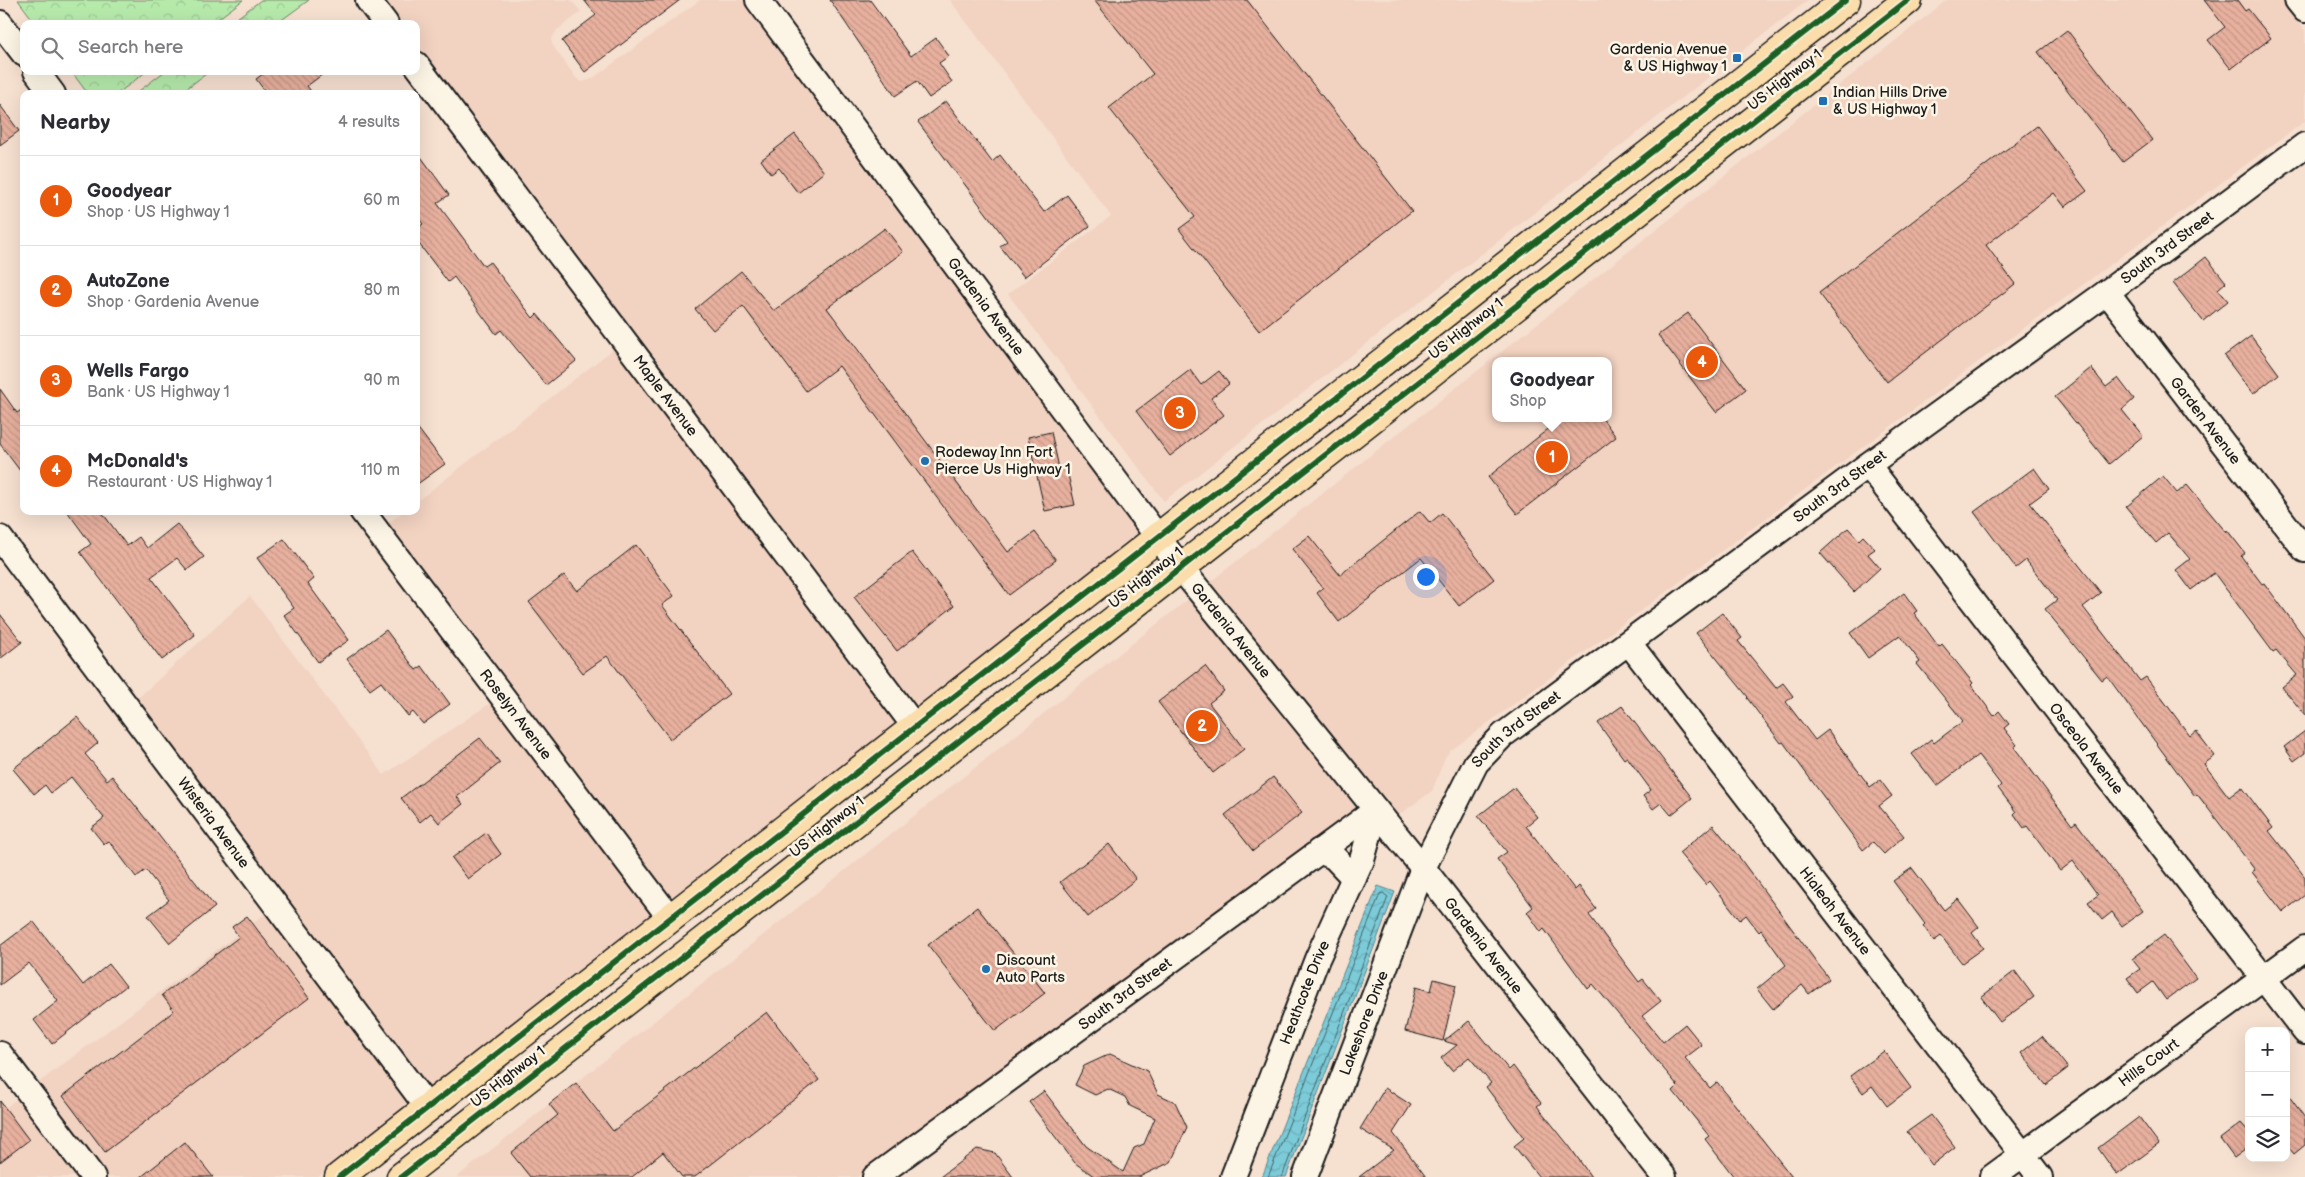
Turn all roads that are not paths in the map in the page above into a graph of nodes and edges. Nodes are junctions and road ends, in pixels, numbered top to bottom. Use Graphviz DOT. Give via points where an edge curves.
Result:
graph roads {
  1 [pos="368,0"];
  2 [pos="758,0"];
  3 [pos="1846,0"];
  4 [pos="1908,0"];
  5 [pos="2297,0"];
  6 [pos="2305,10"];
  7 [pos="383,20"];
  8 [pos="0,23"];
  9 [pos="20,49"];
  10 [pos="420,69"];
  11 [pos="39,75"];
  12 [pos="50,90"];
  13 [pos="2305,145"];
  14 [pos="1594,197"];
  15 [pos="1514,260"];
  16 [pos="1561,270"];
  17 [pos="2107,292"];
  18 [pos="1492,324"];
  19 [pos="1868,465"];
  20 [pos="365,515"];
  21 [pos="0,538"];
  22 [pos="1160,538"];
  23 [pos="2305,550"];
  24 [pos="1180,567"];
  25 [pos="1629,643"];
  26 [pos="915,727"];
  27 [pos="1376,810"];
  28 [pos="1319,851"];
  29 [pos="1422,868"];
  30 [pos="1354,878"];
  31 [pos="670,918"];
  32 [pos="2305,948"];
  33 [pos="2264,979"];
  34 [pos="2305,1032"];
  35 [pos="0,1054"];
  36 [pos="428,1108"];
  37 [pos="2023,1155"];
  38 [pos="1306,1176"];
  39 [pos="93,1177"];
  40 [pos="339,1177"];
  41 [pos="401,1177"];
  42 [pos="875,1177"];
  43 [pos="1233,1177"];
  44 [pos="1664,1177"];
  45 [pos="1992,1177"];
  46 [pos="2040,1177"];
  1 -- 7 [label="street"];
  2 -- 22 [label="street, Gardenia Avenue"];
  3 -- 14 [label="main road, US Highway 1"];
  4 -- 16 [label="main road, US Highway 1"];
  5 -- 6 [label="street"];
  8 -- 9 [label="street"];
  10 -- 26 [label="street, Maple Avenue"];
  11 -- 12 [label="street"];
  13 -- 17 [label="street, South 3rd Street"];
  14 -- 15 [label="main road, US Highway 1"];
  14 -- 16 [label="main road" via="1565,244"];
  15 -- 18 [label="main road" via="1514,287"];
  15 -- 22 [label="main road, US Highway 1"];
  16 -- 18 [label="main road, US Highway 1"];
  17 -- 19 [label="street, South 3rd Street"];
  17 -- 23 [label="street, Garden Avenue"];
  18 -- 24 [label="main road, US Highway 1"];
  19 -- 25 [label="street, South 3rd Street"];
  19 -- 33 [label="street, Osceola Avenue"];
  20 -- 31 [label="street, Roselyn Avenue"];
  21 -- 36 [label="street, Wisteria Avenue"];
  22 -- 24 [label="street, Gardenia Avenue"];
  22 -- 26 [label="main road, US Highway 1"];
  24 -- 27 [label="street, Gardenia Avenue"];
  24 -- 41 [label="main road, US Highway 1"];
  25 -- 29 [label="street, South 3rd Street" via="1503,735 1476,763"];
  25 -- 37 [label="street, Hialeah Avenue"];
  26 -- 31 [label="main road, US Highway 1"];
  27 -- 28 [label="street, South 3rd Street"];
  27 -- 29 [label="street, Gardenia Avenue"];
  27 -- 30 [label="street, Heathcote Drive"];
  28 -- 30 [label="street" via="1339,860"];
  28 -- 42 [label="street, South 3rd Street"];
  29 -- 38 [label="street, Lakeshore Drive"];
  29 -- 44 [label="street, Gardenia Avenue"];
  30 -- 43 [label="street, Heathcote Drive" via="1317,959"];
  31 -- 36 [label="main road, US Highway 1"];
  32 -- 33 [label="street, Hills Court"];
  33 -- 34 [label="street, Osceola Avenue"];
  33 -- 37 [label="street, Hills Court"];
  35 -- 39 [label="street"];
  36 -- 40 [label="main road, US Highway 1"];
  37 -- 45 [label="street, Hills Court"];
  37 -- 46 [label="street, Hialeah Avenue"];
}
